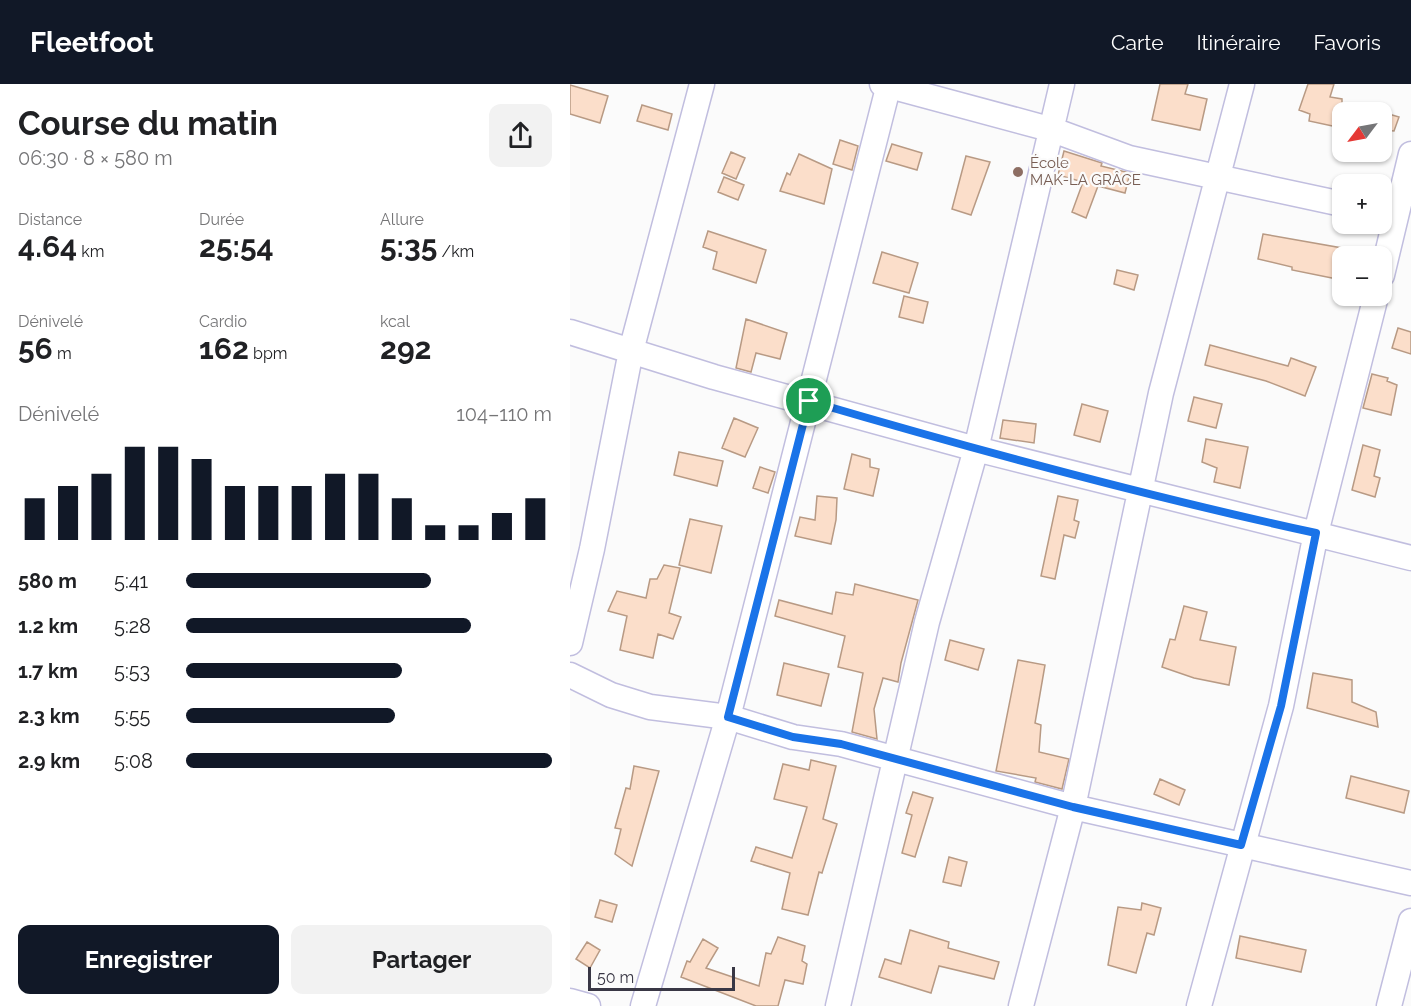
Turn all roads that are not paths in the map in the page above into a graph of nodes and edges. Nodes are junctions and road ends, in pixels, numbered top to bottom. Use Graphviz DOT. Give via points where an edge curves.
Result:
graph roads {
  1 [pos="702,84"];
  2 [pos="1062,84"];
  3 [pos="1242,84"];
  4 [pos="887,85"];
  5 [pos="1053,130"];
  6 [pos="1411,154"];
  7 [pos="1218,176"];
  8 [pos="1332,202"];
  9 [pos="1396,216"];
  10 [pos="1389,246"];
  11 [pos="1373,306"];
  12 [pos="570,332"];
  13 [pos="631,351"];
  14 [pos="809,401"];
  15 [pos="976,449"];
  16 [pos="1141,490"];
  17 [pos="1316,533"];
  18 [pos="1411,558"];
  19 [pos="570,643"];
  20 [pos="570,675"];
  21 [pos="728,717"];
  22 [pos="897,759"];
  23 [pos="1073,807"];
  24 [pos="1241,845"];
  25 [pos="1411,883"];
  26 [pos="1411,921"];
  27 [pos="570,1001"];
  28 [pos="588,1006"];
  29 [pos="642,1006"];
  30 [pos="838,1006"];
  31 [pos="1021,1006"];
  32 [pos="1199,1006"];
  33 [pos="1389,1006"];
  1 -- 13 [label="street"];
  2 -- 5 [label="street"];
  3 -- 7 [label="street"];
  4 -- 5 [label="street"];
  4 -- 14 [label="street"];
  5 -- 7 [label="street" via="1129,158"];
  5 -- 15 [label="street"];
  6 -- 9 [label="street"];
  7 -- 8 [label="street"];
  7 -- 16 [label="street" via="1161,393"];
  9 -- 10 [label="street"];
  11 -- 17 [label="street"];
  12 -- 13 [label="street"];
  13 -- 14 [label="street"];
  13 -- 19 [label="street"];
  14 -- 15 [label="street"];
  14 -- 21 [label="street"];
  15 -- 16 [label="street"];
  15 -- 22 [label="street" via="927,622"];
  16 -- 17 [label="street"];
  16 -- 23 [label="street"];
  17 -- 18 [label="street"];
  17 -- 24 [label="street" via="1281,706"];
  20 -- 21 [label="street" via="611,695 650,707"];
  21 -- 22 [label="street" via="793,737 841,744"];
  21 -- 29 [label="street"];
  22 -- 23 [label="street"];
  22 -- 30 [label="street"];
  23 -- 24 [label="street"];
  23 -- 31 [label="street"];
  24 -- 25 [label="street"];
  24 -- 32 [label="street"];
  26 -- 33 [label="street"];
  27 -- 28 [label="street"];
}
